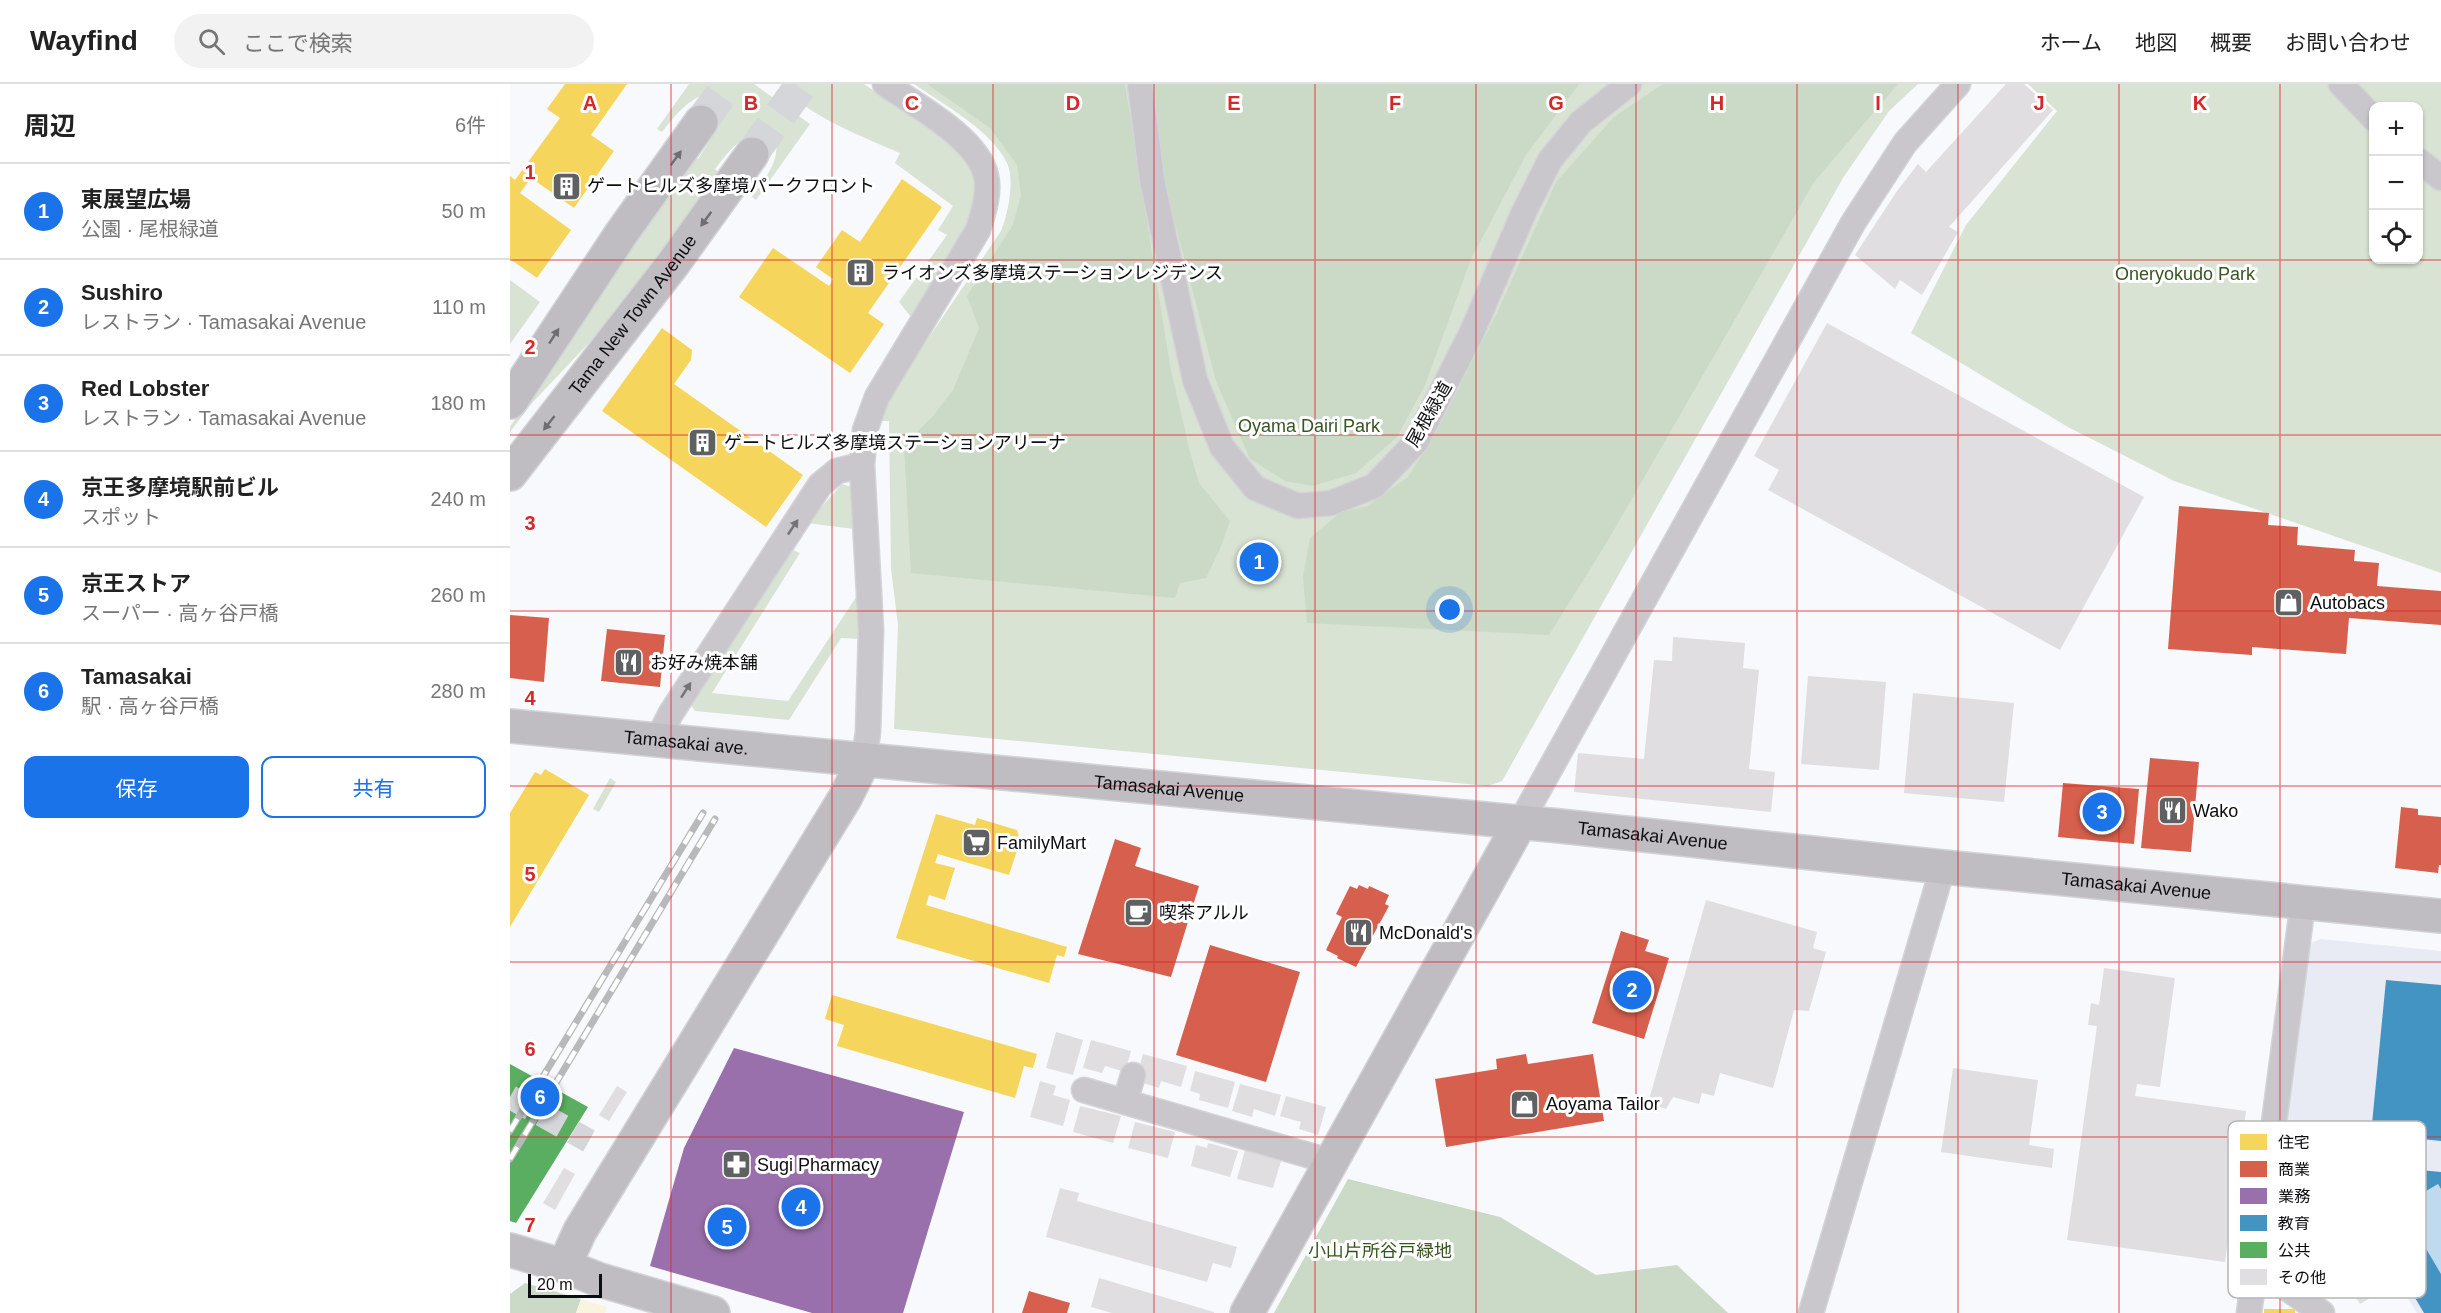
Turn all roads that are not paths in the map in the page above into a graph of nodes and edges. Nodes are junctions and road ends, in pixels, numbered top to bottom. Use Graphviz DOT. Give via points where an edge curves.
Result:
graph roads {
  1 [pos="885,84"];
  2 [pos="1140,84"];
  3 [pos="1629,84"];
  4 [pos="1958,84"];
  5 [pos="2341,84"];
  6 [pos="2369,115"];
  7 [pos="701,122"];
  8 [pos="752,154"];
  9 [pos="2423,164"];
  10 [pos="2441,178"];
  11 [pos="510,402"];
  12 [pos="862,465"];
  13 [pos="510,474"];
  14 [pos="510,726"];
  15 [pos="657,740"];
  16 [pos="864,760"];
  17 [pos="1520,823"];
  18 [pos="1943,867"];
  19 [pos="2303,902"];
  20 [pos="2441,915"];
  21 [pos="1133,1075"];
  22 [pos="1084,1090"];
  23 [pos="1125,1102"];
  24 [pos="2273,1121"];
  25 [pos="1332,1162"];
  26 [pos="513,1251"];
  27 [pos="564,1266"];
  28 [pos="2251,1298"];
  29 [pos="2301,1298"];
  30 [pos="713,1313"];
  31 [pos="1247,1313"];
  32 [pos="1811,1313"];
  33 [pos="2249,1313"];
  34 [pos="2322,1313"];
  1 -- 12 [label="street" via="961,138 977,156 986,176 986,202 978,230 877,397 865,430"];
  2 -- 3 [label="street, 尾根緑道" via="1152,180 1195,380 1222,447 1254,488 1298,506 1331,503 1374,486 1416,442 1551,160 1581,122"];
  4 -- 17 [label="street" via="1905,143 1854,223"];
  5 -- 6 [label="street"];
  11 -- 7 [label="street, one-way"];
  8 -- 13 [label="street, Tama New Town Avenue, one-way" via="673,264"];
  9 -- 10 [label="street"];
  15 -- 12 [label="street, one-way" via="820,485 837,471"];
  12 -- 16 [label="street" via="871,630"];
  14 -- 15 [label="street, Tamasakai ave."];
  15 -- 16 [label="street, Tamasakai ave."];
  16 -- 17 [label="street, Tamasakai Avenue"];
  16 -- 27 [label="street" via="845,798 580,1231"];
  17 -- 18 [label="street, Tamasakai Avenue"];
  17 -- 25 [label="street"];
  18 -- 19 [label="street, Tamasakai Avenue"];
  18 -- 32 [label="street"];
  19 -- 20 [label="street, Tamasakai Avenue"];
  19 -- 24 [label="street"];
  21 -- 23 [label="street"];
  22 -- 23 [label="street"];
  23 -- 25 [label="street"];
  25 -- 31 [label="street"];
  26 -- 27 [label="street"];
  27 -- 30 [label="street"];
  28 -- 33 [label="street"];
  29 -- 34 [label="street"];
}
